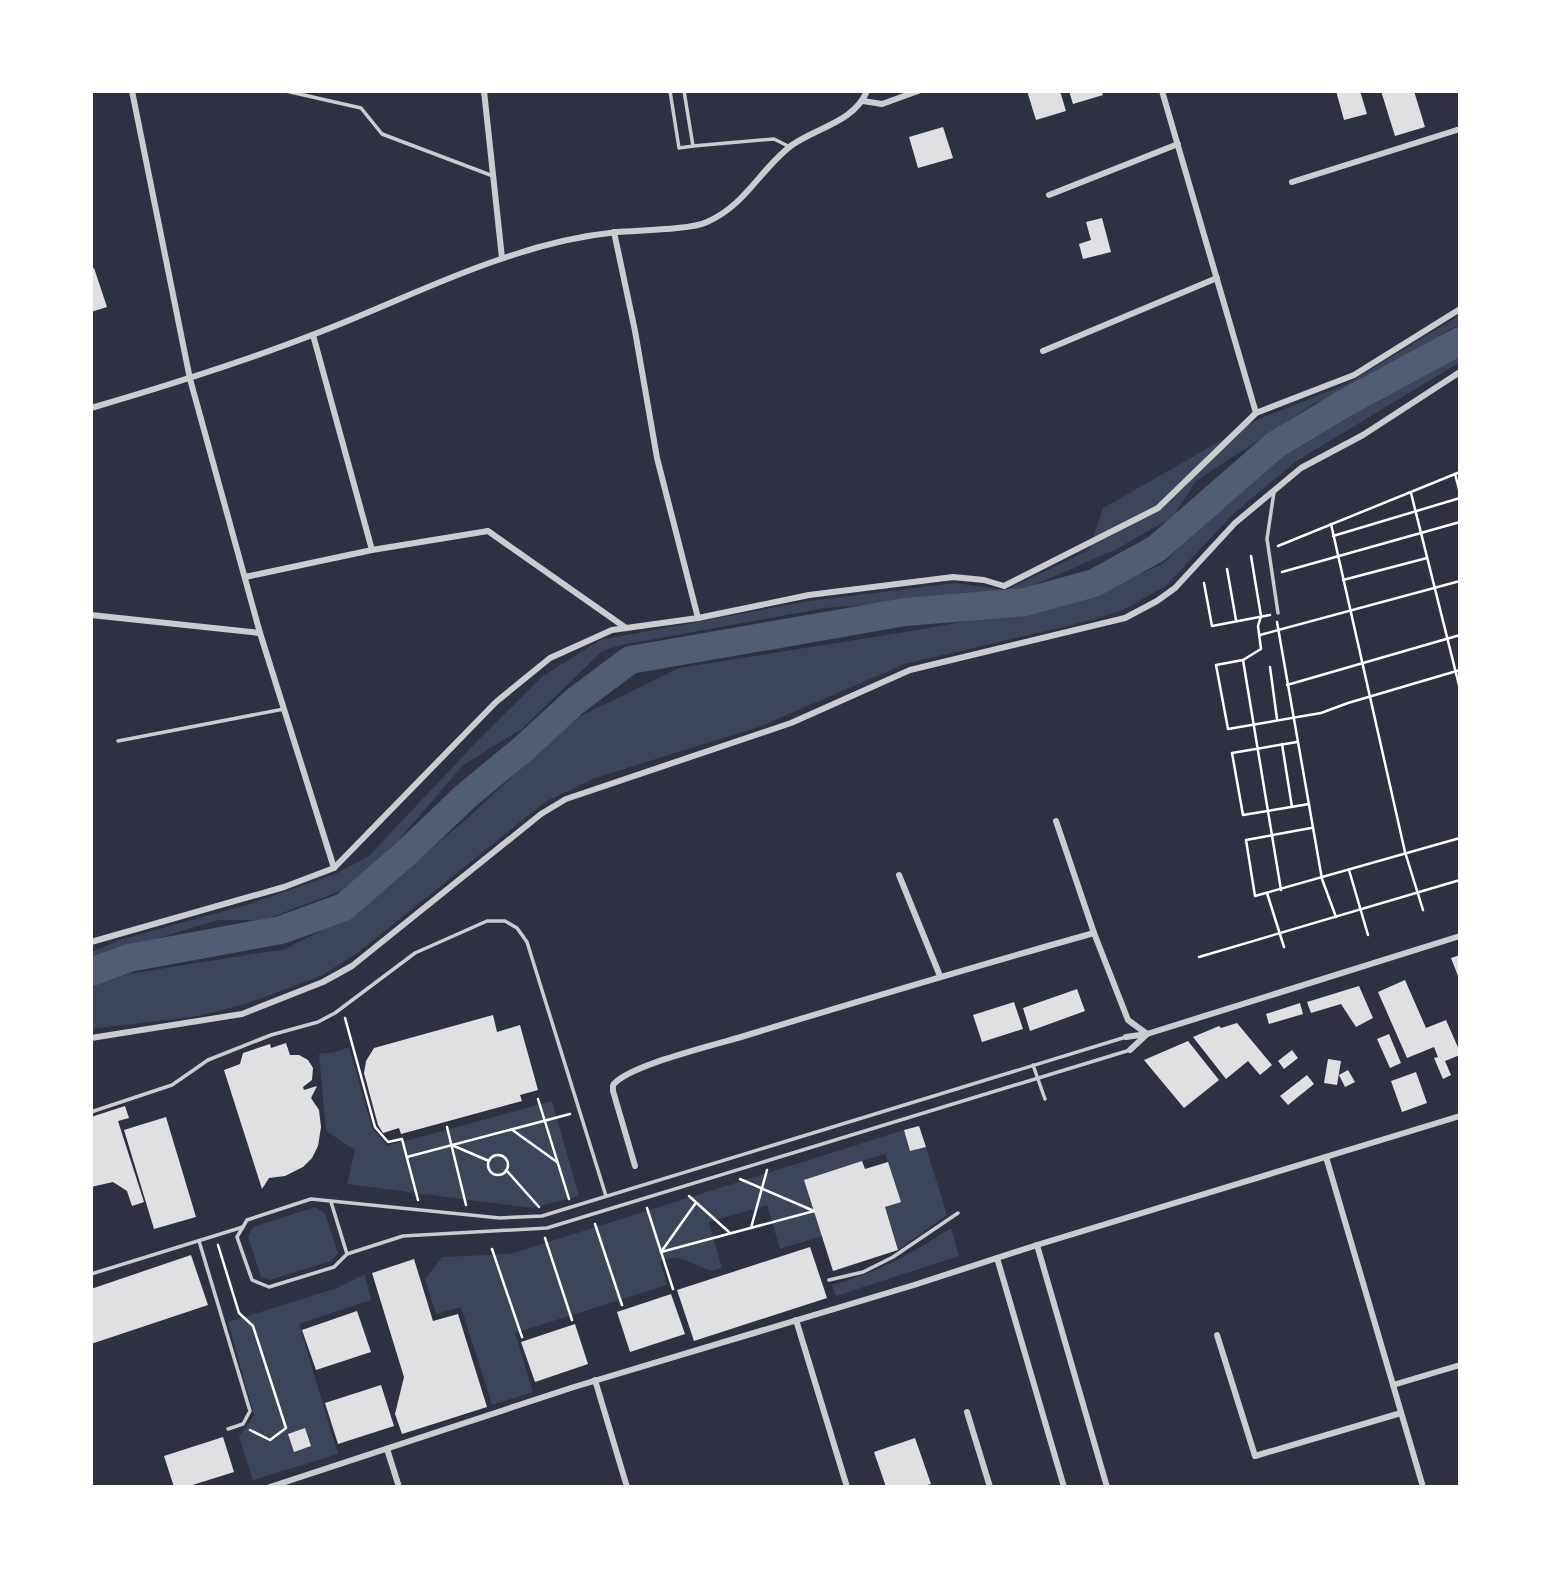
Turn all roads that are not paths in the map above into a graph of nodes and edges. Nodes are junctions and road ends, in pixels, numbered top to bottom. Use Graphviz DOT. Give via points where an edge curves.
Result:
graph roads {
  1 [pos="132,91"];
  2 [pos="286,91"];
  3 [pos="484,91"];
  4 [pos="670,91"];
  5 [pos="684,91"];
  6 [pos="867,91"];
  7 [pos="918,91"];
  8 [pos="1162,91"];
  9 [pos="863,101"];
  10 [pos="1460,129"];
  11 [pos="1178,144"];
  12 [pos="693,146"];
  13 [pos="790,147"];
  14 [pos="493,176"];
  15 [pos="1292,182"];
  16 [pos="1049,195"];
  17 [pos="614,232"];
  18 [pos="502,258"];
  19 [pos="1217,278"];
  20 [pos="1460,309"];
  21 [pos="313,335"];
  22 [pos="1043,351"];
  23 [pos="1460,372"];
  24 [pos="190,379"];
  25 [pos="91,408"];
  26 [pos="1256,413"];
  27 [pos="1275,490"];
  28 [pos="372,550"];
  29 [pos="245,577"];
  30 [pos="1278,613"];
  31 [pos="91,615"];
  32 [pos="698,618"];
  33 [pos="626,628"];
  34 [pos="260,633"];
  35 [pos="284,709"];
  36 [pos="118,741"];
  37 [pos="1056,821"];
  38 [pos="334,868"];
  39 [pos="898,875"];
  40 [pos="1094,933"];
  41 [pos="1460,936"];
  42 [pos="91,942"];
  43 [pos="940,976"];
  44 [pos="1147,1034"];
  45 [pos="1126,1037"];
  46 [pos="91,1038"];
  47 [pos="1130,1050"];
  48 [pos="1033,1065"];
  49 [pos="1038,1078"];
  50 [pos="1045,1100"];
  51 [pos="91,1112"];
  52 [pos="1460,1116"];
  53 [pos="1325,1157"];
  54 [pos="635,1166"];
  55 [pos="606,1196"];
  56 [pos="331,1202"];
  57 [pos="958,1213"];
  58 [pos="243,1227"];
  59 [pos="199,1241"];
  60 [pos="1037,1245"];
  61 [pos="347,1254"];
  62 [pos="997,1258"];
  63 [pos="91,1274"];
  64 [pos="828,1280"];
  65 [pos="796,1320"];
  66 [pos="1217,1335"];
  67 [pos="1460,1365"];
  68 [pos="595,1380"];
  69 [pos="1393,1385"];
  70 [pos="967,1412"];
  71 [pos="1401,1413"];
  72 [pos="229,1429"];
  73 [pos="387,1449"];
  74 [pos="270,1487"];
  75 [pos="399,1487"];
  76 [pos="627,1487"];
  77 [pos="847,1487"];
  78 [pos="990,1487"];
  79 [pos="1063,1487"];
  80 [pos="1107,1487"];
  81 [pos="1423,1487"];
  1 -- 24 [label="street"];
  2 -- 14 [label="lane" via="361,108 382,134"];
  3 -- 14 [label="street"];
  4 -- 12 [label="lane" via="680,148"];
  5 -- 12 [label="lane"];
  6 -- 9 [label="street"];
  7 -- 9 [label="street" via="882,104"];
  8 -- 11 [label="street"];
  9 -- 13 [label="street" via="852,113"];
  10 -- 15 [label="street"];
  11 -- 16 [label="street"];
  11 -- 19 [label="street"];
  12 -- 13 [label="lane" via="774,139"];
  13 -- 17 [label="street" via="729,211 703,224"];
  14 -- 18 [label="street"];
  17 -- 18 [label="street" via="563,240"];
  17 -- 32 [label="street" via="657,458"];
  18 -- 21 [label="street"];
  19 -- 22 [label="street"];
  19 -- 26 [label="street"];
  20 -- 26 [label="street" via="1354,375"];
  21 -- 24 [label="street"];
  21 -- 28 [label="street"];
  23 -- 27 [label="street" via="1363,435 1301,468"];
  24 -- 25 [label="street"];
  24 -- 29 [label="street"];
  26 -- 32 [label="street" via="1158,508 1004,586 953,577 809,595"];
  27 -- 30 [label="lane" via="1267,539"];
  27 -- 46 [label="street" via="1235,523 1175,588 1125,618 910,670 791,723 566,799 541,814 352,966 323,982 242,1014"];
  28 -- 29 [label="street"];
  28 -- 33 [label="street" via="488,531"];
  29 -- 34 [label="street"];
  31 -- 34 [label="street"];
  32 -- 33 [label="street"];
  33 -- 38 [label="street" via="550,658 496,702"];
  34 -- 35 [label="street"];
  35 -- 36 [label="lane"];
  35 -- 38 [label="street"];
  37 -- 40 [label="street"];
  38 -- 42 [label="street" via="284,887"];
  39 -- 43 [label="street"];
  40 -- 43 [label="street"];
  40 -- 44 [label="street" via="1128,1020"];
  41 -- 44 [label="street"];
  43 -- 54 [label="street" via="694,1051 618,1081 613,1091"];
  44 -- 45 [label="street"];
  44 -- 47 [label="street"];
  45 -- 48 [label="lane"];
  47 -- 49 [label="lane"];
  48 -- 49 [label="lane"];
  48 -- 55 [label="lane"];
  49 -- 50 [label="lane"];
  49 -- 61 [label="lane" via="542,1228 402,1236"];
  51 -- 55 [label="lane" via="172,1085 208,1060 271,1035 318,1022 415,953 487,921 505,921 527,942"];
  52 -- 53 [label="street"];
  53 -- 60 [label="street"];
  53 -- 69 [label="street"];
  55 -- 56 [label="lane" via="546,1215 499,1218"];
  56 -- 58 [label="lane" via="311,1199 247,1220"];
  56 -- 61 [label="lane"];
  57 -- 64 [label="lane" via="893,1257 863,1272"];
  58 -- 59 [label="lane"];
  58 -- 61 [label="lane" via="237,1237 252,1280 269,1287 334,1267"];
  59 -- 63 [label="lane"];
  59 -- 72 [label="lane" via="250,1411 243,1424"];
  60 -- 62 [label="street"];
  60 -- 80 [label="street"];
  62 -- 65 [label="street"];
  62 -- 79 [label="street"];
  65 -- 68 [label="street"];
  65 -- 77 [label="street"];
  66 -- 71 [label="street" via="1255,1456"];
  67 -- 69 [label="street"];
  68 -- 73 [label="street"];
  68 -- 76 [label="street"];
  69 -- 71 [label="street"];
  70 -- 78 [label="street"];
  71 -- 81 [label="street"];
  73 -- 74 [label="street"];
  73 -- 75 [label="street"];
}
